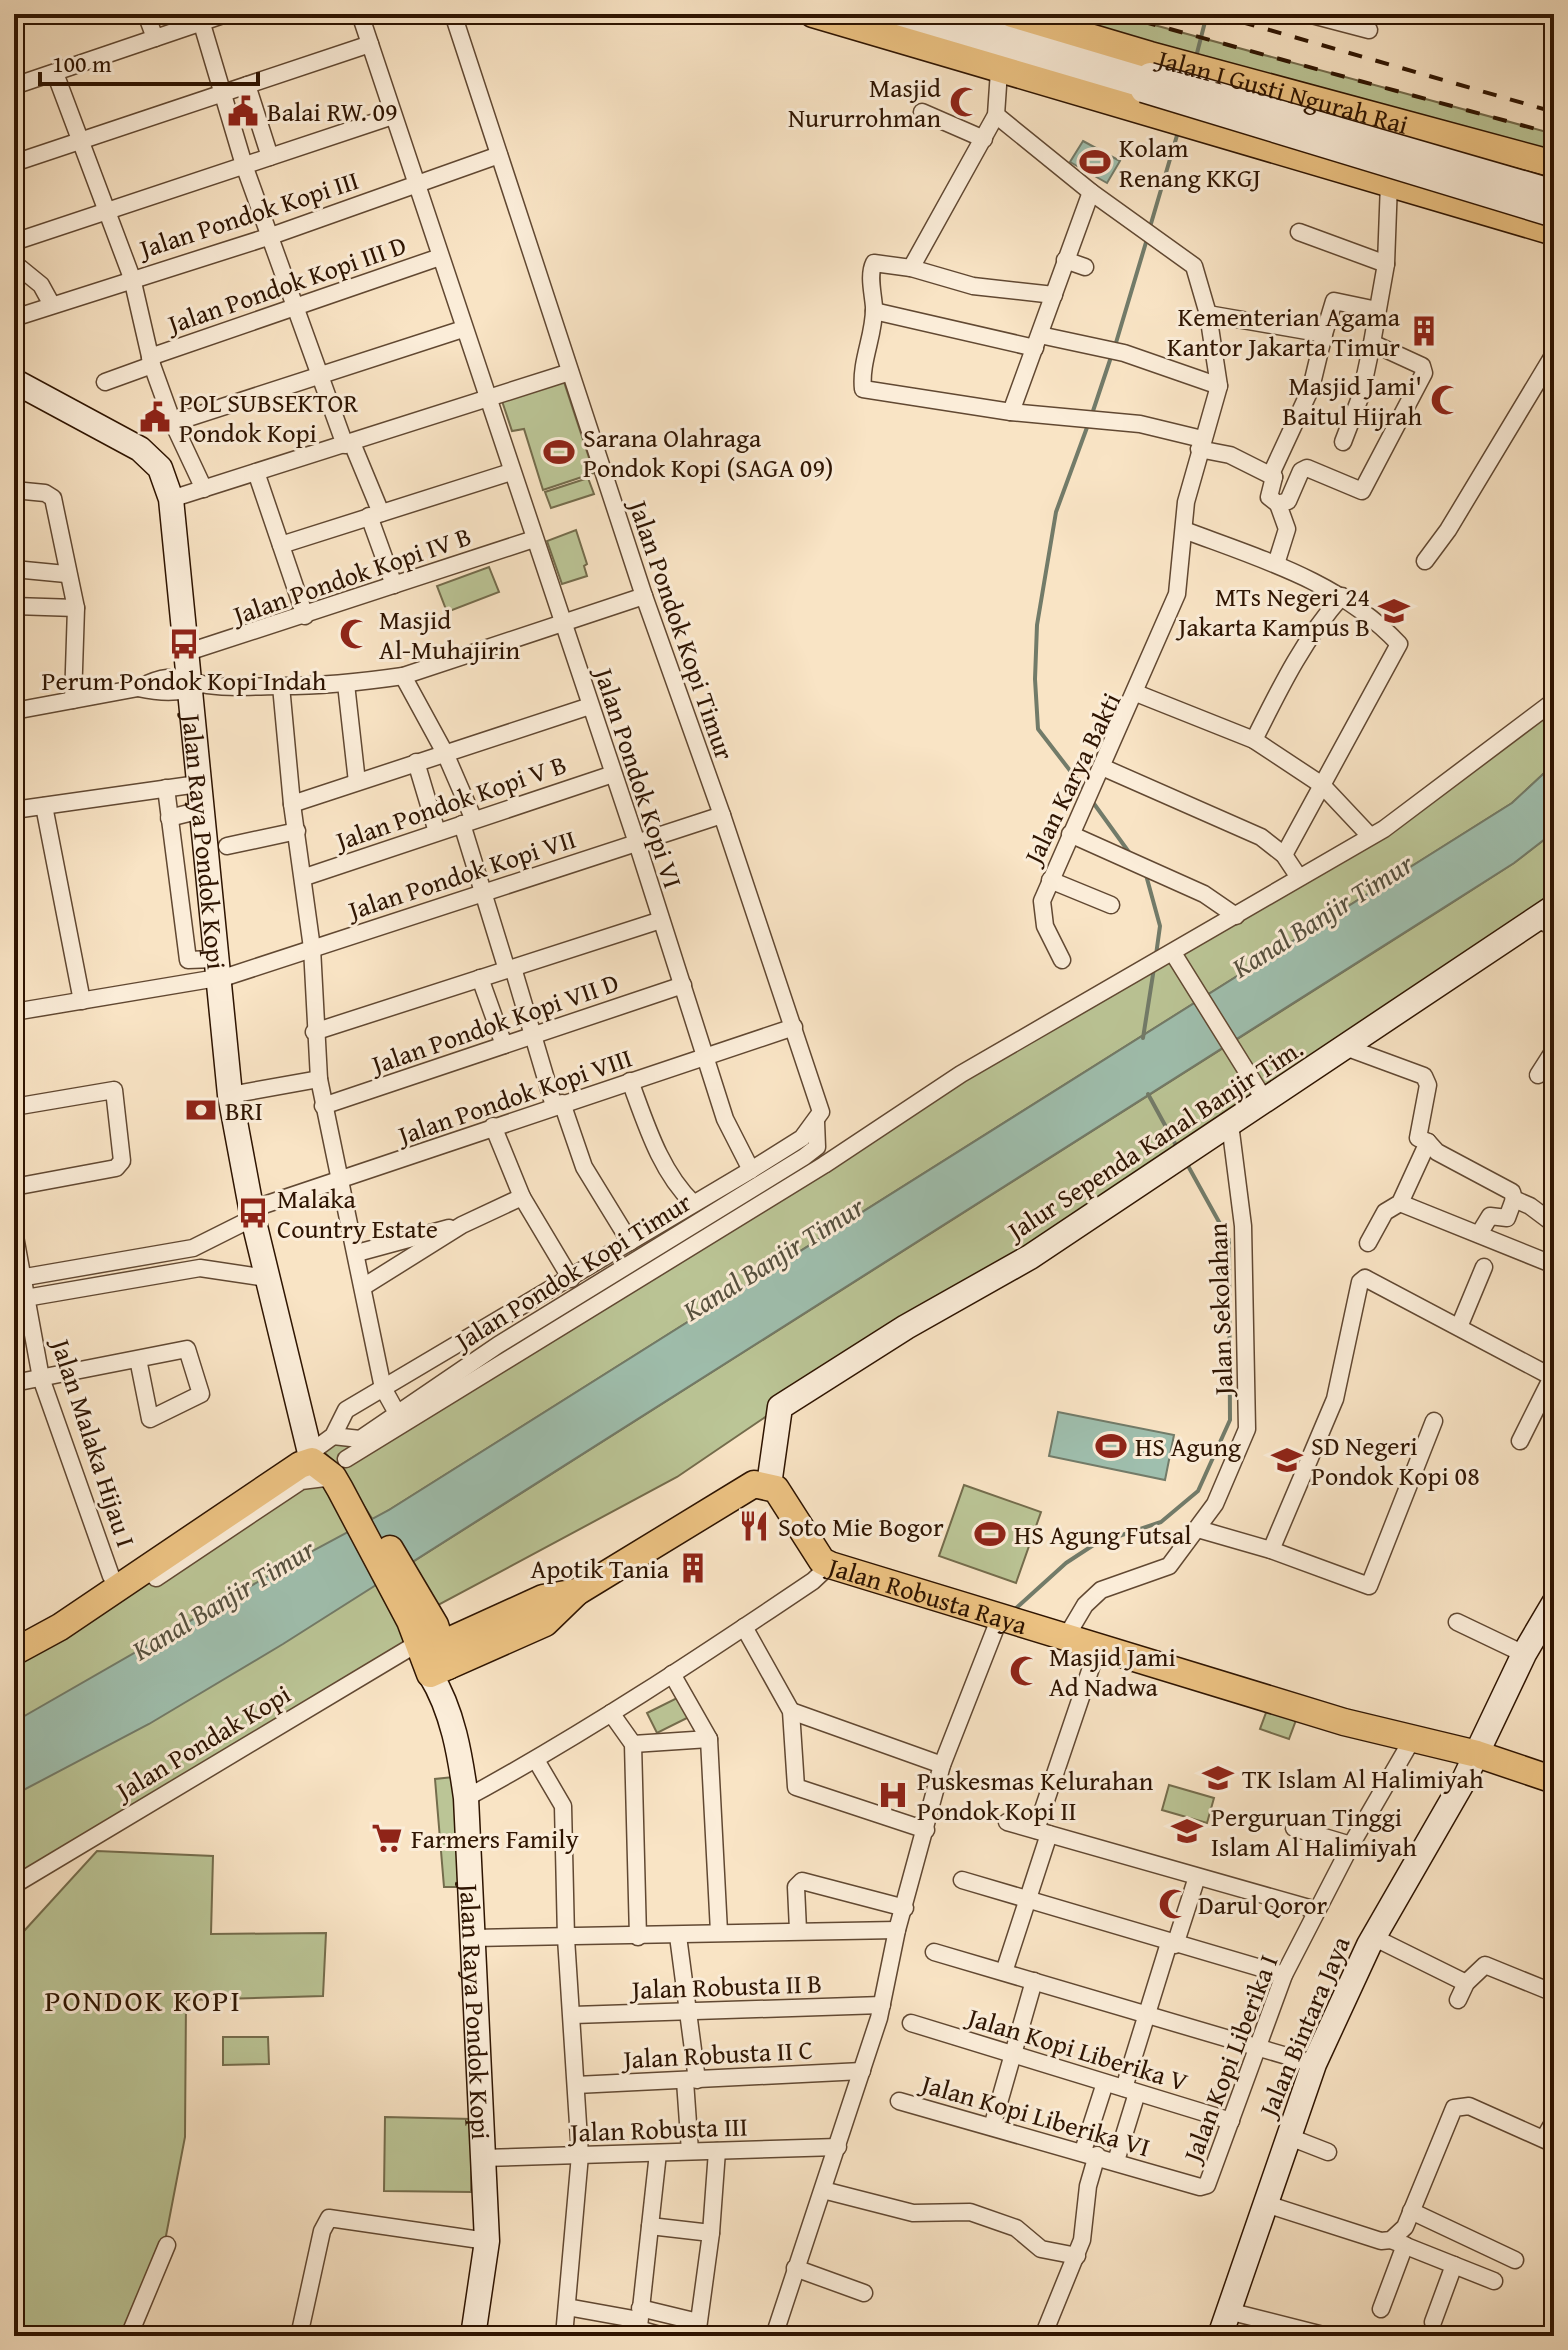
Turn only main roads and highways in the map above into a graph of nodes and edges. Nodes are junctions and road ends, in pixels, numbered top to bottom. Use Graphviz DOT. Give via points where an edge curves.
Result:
graph roads {
  1 [pos="813,14"];
  2 [pos="1012,14"];
  3 [pos="1510,151"];
  4 [pos="1554,164"];
  5 [pos="1491,214"];
  6 [pos="1554,232"];
  7 [pos="324,1461"];
  8 [pos="577,1592"];
  9 [pos="14,1633"];
  10 [pos="14,1652"];
  11 [pos="1554,1780"];
  1 -- 5 [label="main road, Jalan I Gusti Ngurah Rai"];
  2 -- 3 [label="main road, Jalan I Gusti Ngurah Rai" via="1147,74 1246,81"];
  3 -- 4 [label="main road, Jalan I Gusti Ngurah Rai"];
  3 -- 5 [label="main road"];
  5 -- 6 [label="main road, Jalan I Gusti Ngurah Rai"];
  7 -- 8 [label="main road, Jalan Raya Pondok Kopi" via="431,1650 543,1598"];
  7 -- 9 [label="main road" via="281,1463 111,1576"];
  7 -- 10 [label="main road"];
  8 -- 11 [label="main road, Jalan Robusta Raya" via="754,1484 769,1485 830,1565 1344,1722 1477,1754"];
}
